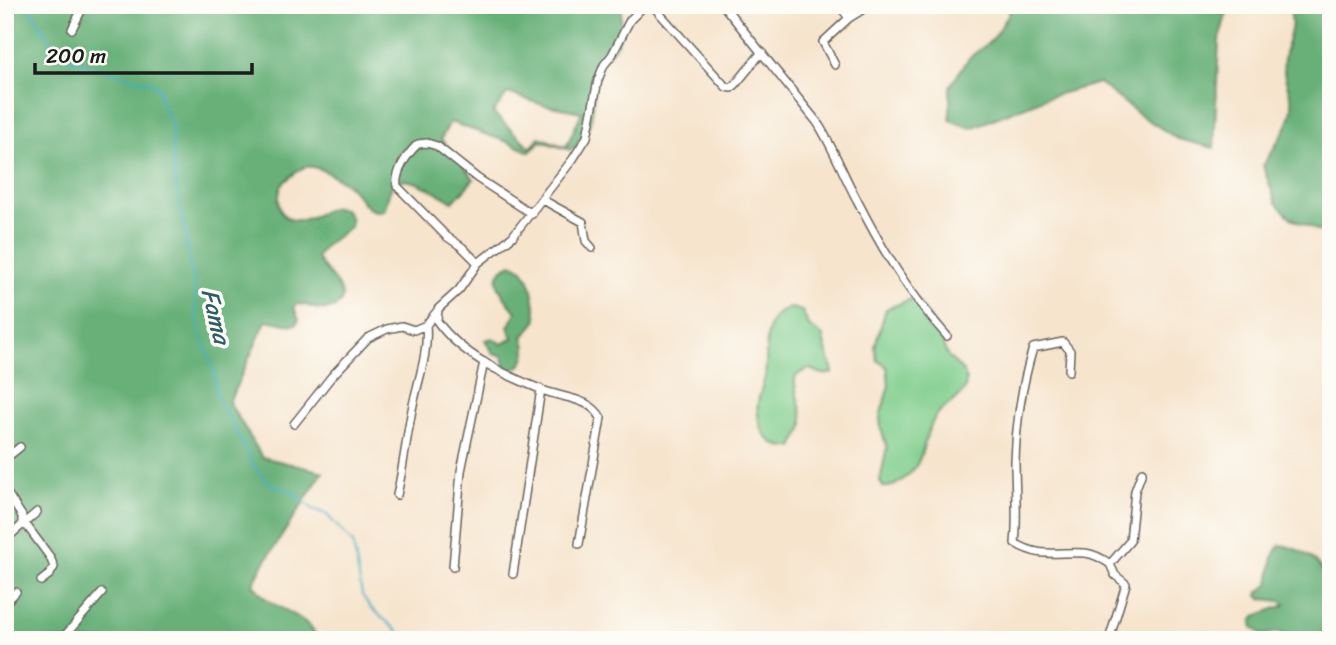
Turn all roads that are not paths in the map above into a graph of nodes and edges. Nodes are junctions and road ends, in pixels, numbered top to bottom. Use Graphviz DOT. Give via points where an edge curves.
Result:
graph roads {
  1 [pos="83,5"];
  2 [pos="645,5"];
  3 [pos="652,5"];
  4 [pos="723,5"];
  5 [pos="839,5"];
  6 [pos="870,5"];
  7 [pos="849,18"];
  8 [pos="72,29"];
  9 [pos="762,52"];
  10 [pos="835,65"];
  11 [pos="542,200"];
  12 [pos="532,214"];
  13 [pos="592,248"];
  14 [pos="478,263"];
  15 [pos="438,309"];
  16 [pos="426,325"];
  17 [pos="947,336"];
  18 [pos="484,362"];
  19 [pos="1069,371"];
  20 [pos="541,389"];
  21 [pos="294,424"];
  22 [pos="20,447"];
  23 [pos="5,459"];
  24 [pos="1142,472"];
  25 [pos="5,490"];
  26 [pos="397,495"];
  27 [pos="37,512"];
  28 [pos="22,525"];
  29 [pos="5,540"];
  30 [pos="579,544"];
  31 [pos="1110,564"];
  32 [pos="453,567"];
  33 [pos="513,574"];
  34 [pos="41,581"];
  35 [pos="16,593"];
  36 [pos="102,593"];
  37 [pos="5,603"];
  38 [pos="61,640"];
  39 [pos="1109,640"];
  1 -- 8 [label="street"];
  2 -- 11 [label="street" via="626,26 600,74 587,137"];
  3 -- 9 [label="street" via="726,87 735,85"];
  4 -- 9 [label="street"];
  5 -- 7 [label="street"];
  6 -- 7 [label="street"];
  7 -- 10 [label="street" via="824,42"];
  9 -- 17 [label="street" via="829,139 901,279"];
  11 -- 12 [label="street"];
  11 -- 13 [label="street" via="583,222"];
  12 -- 14 [label="street" via="512,237"];
  12 -- 14 [label="street" via="437,146 418,144 403,164 397,186"];
  14 -- 15 [label="street"];
  15 -- 16 [label="street"];
  15 -- 18 [label="street" via="437,321 445,332"];
  16 -- 21 [label="street" via="414,330 394,327 368,338"];
  16 -- 26 [label="street" via="428,343"];
  18 -- 20 [label="street"];
  18 -- 32 [label="street" via="461,471"];
  19 -- 31 [label="street" via="1070,351 1063,342 1033,348 1020,405 1015,459 1015,543 1028,551 1052,555 1087,553"];
  20 -- 30 [label="street" via="592,407 601,418"];
  20 -- 33 [label="street"];
  22 -- 23 [label="street"];
  24 -- 31 [label="street" via="1135,491 1130,541"];
  25 -- 28 [label="street" via="22,516"];
  27 -- 28 [label="street"];
  28 -- 29 [label="street"];
  28 -- 34 [label="street" via="54,567"];
  31 -- 39 [label="street" via="1126,584"];
  35 -- 37 [label="street"];
  36 -- 38 [label="street"];
}
